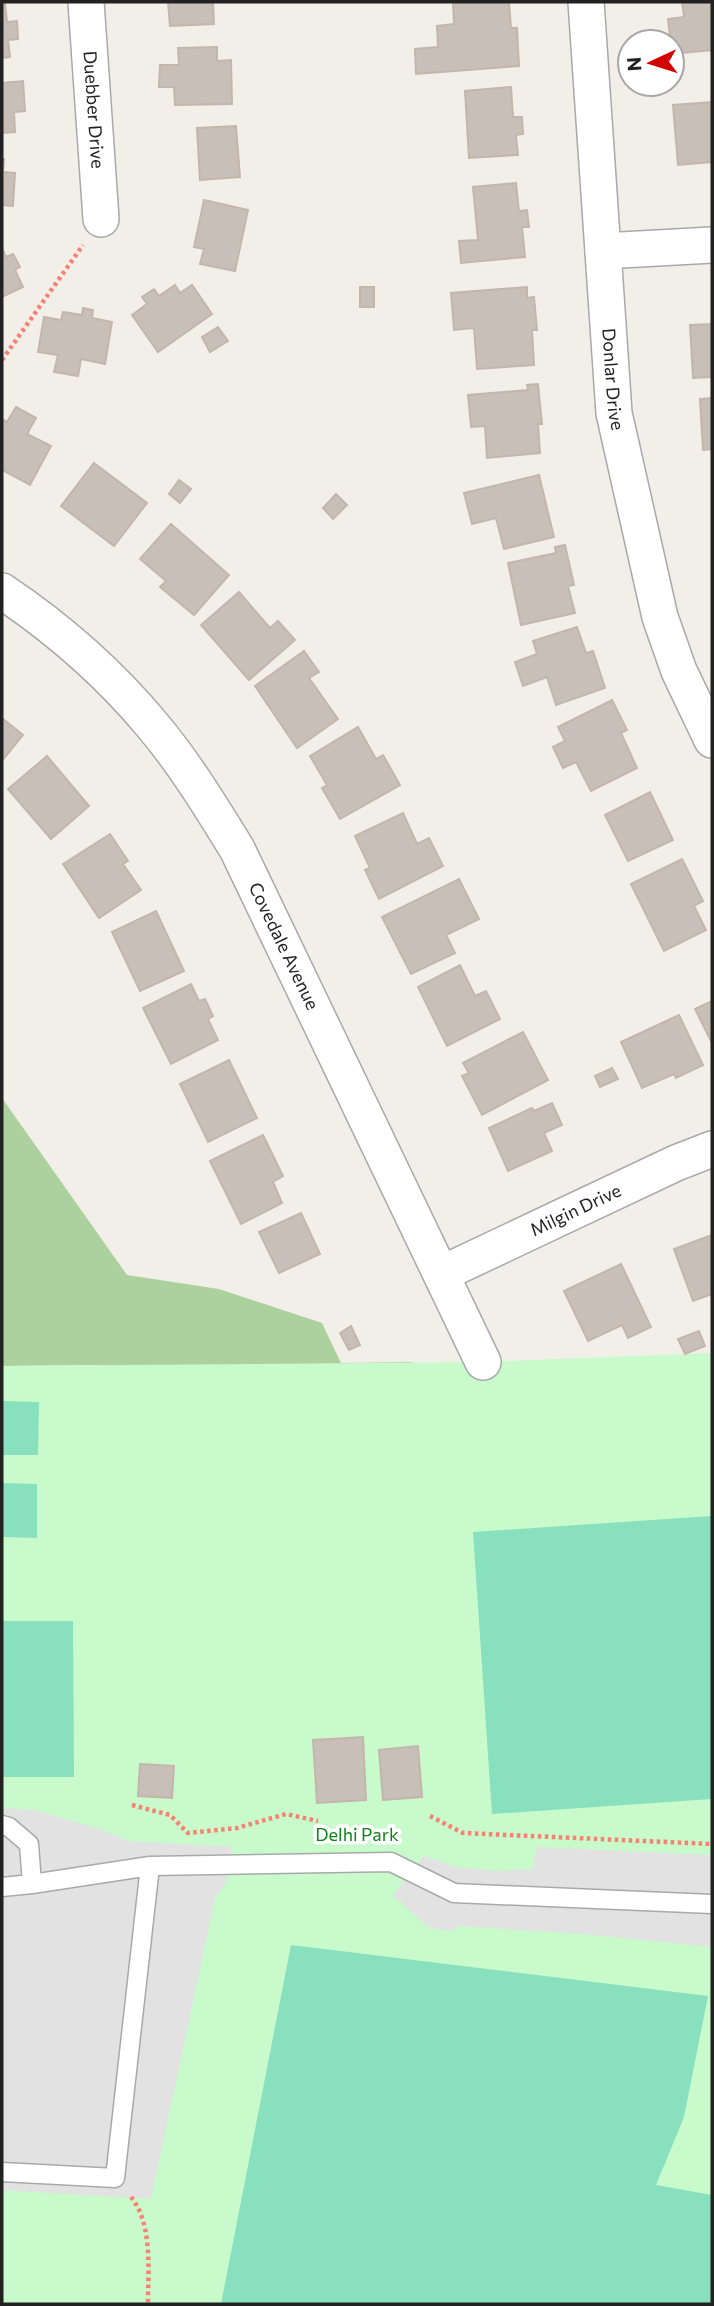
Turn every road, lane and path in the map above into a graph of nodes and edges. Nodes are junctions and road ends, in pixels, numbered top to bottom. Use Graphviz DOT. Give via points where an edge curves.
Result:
graph roads {
  1 [pos="86,2"];
  2 [pos="586,2"];
  3 [pos="101,219"];
  4 [pos="712,245"];
  5 [pos="603,251"];
  6 [pos="2,360"];
  7 [pos="2,591"];
  8 [pos="712,740"];
  9 [pos="712,1150"];
  10 [pos="442,1274"];
  11 [pos="483,1362"];
  12 [pos="132,1805"];
  13 [pos="429,1816"];
  14 [pos="318,1821"];
  15 [pos="2,1825"];
  16 [pos="712,1844"];
  17 [pos="149,1866"];
  18 [pos="32,1884"];
  19 [pos="2,1887"];
  20 [pos="712,1904"];
  21 [pos="2,2172"];
  22 [pos="115,2178"];
  23 [pos="148,2304"];
  1 -- 3 [label="street, Duebber Drive"];
  2 -- 5 [label="street, Donlar Drive"];
  3 -- 6 [label="path"];
  4 -- 5 [label="street"];
  5 -- 8 [label="street, Donlar Drive" via="614,413 632,495 660,617 679,671"];
  7 -- 10 [label="street, Covedale Avenue" via="101,670 153,725 198,785 237,849"];
  9 -- 10 [label="street, Milgin Drive"];
  10 -- 11 [label="street, Covedale Avenue"];
  12 -- 14 [label="path" via="170,1815 188,1833 237,1828 286,1814"];
  13 -- 16 [label="path" via="463,1833"];
  15 -- 18 [label="lane" via="29,1844"];
  17 -- 18 [label="lane"];
  17 -- 20 [label="lane" via="391,1862 454,1892"];
  17 -- 22 [label="lane"];
  18 -- 19 [label="lane"];
  21 -- 22 [label="lane"];
  22 -- 23 [label="path" via="140,2208"];
}
